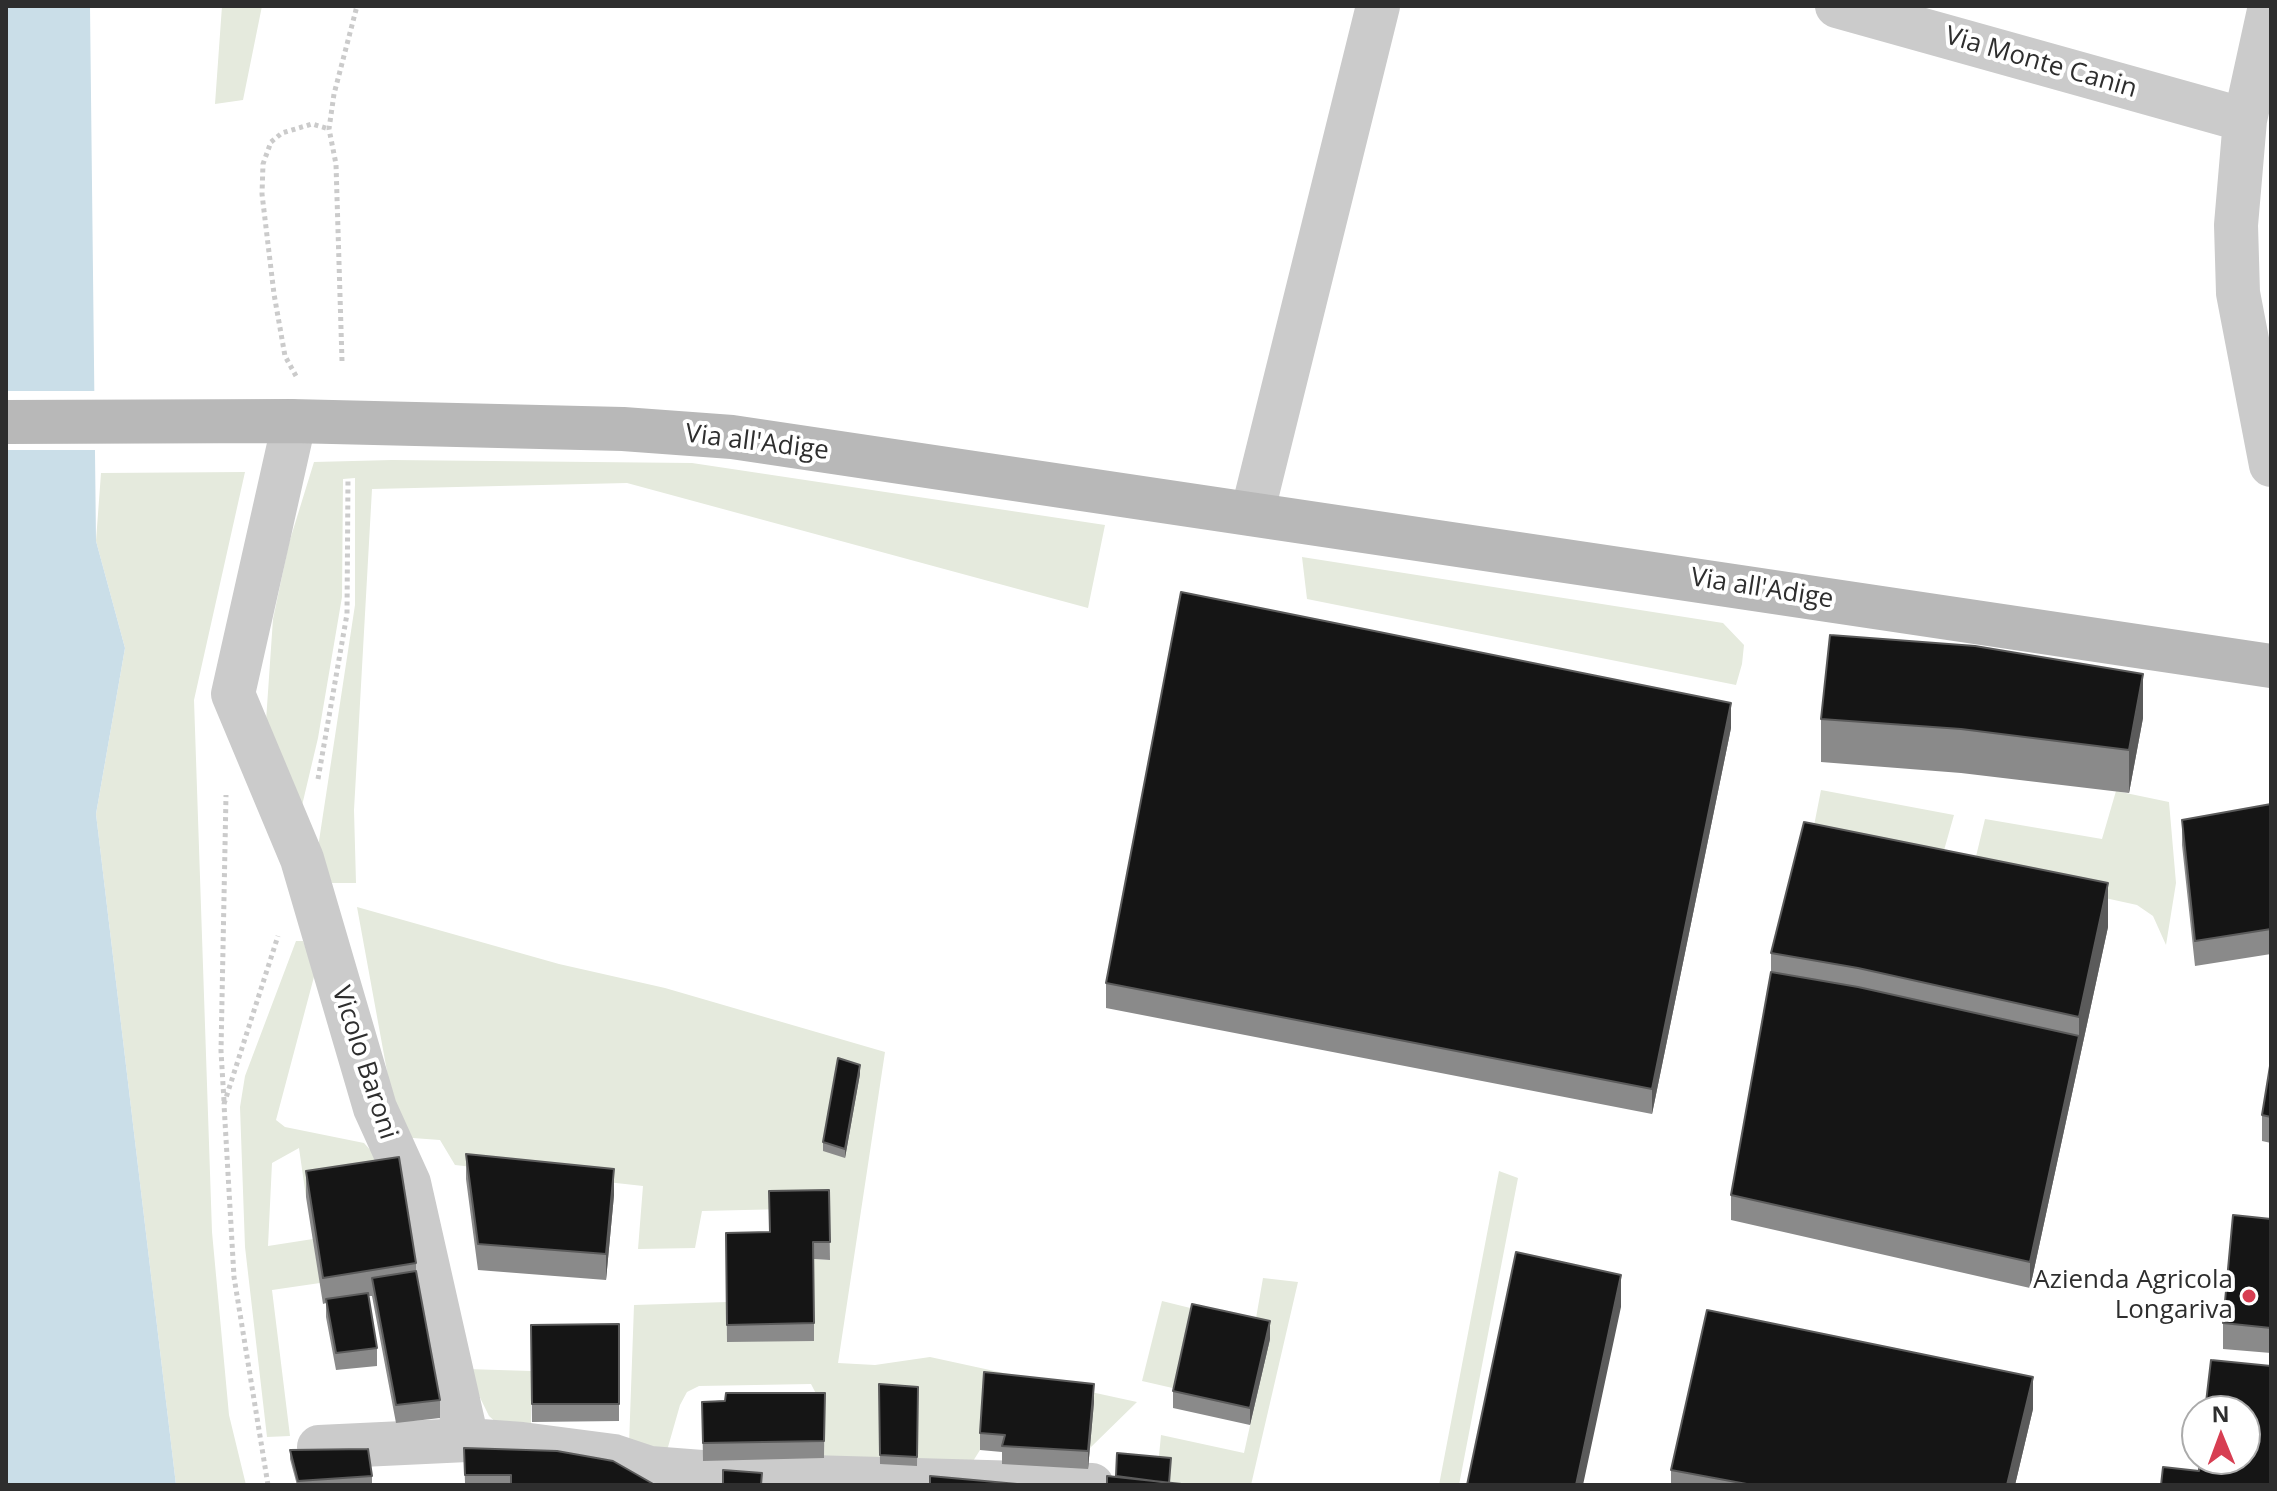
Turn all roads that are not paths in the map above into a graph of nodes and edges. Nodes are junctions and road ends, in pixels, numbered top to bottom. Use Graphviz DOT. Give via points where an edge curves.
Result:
graph roads {
  1 [pos="1378,6"];
  2 [pos="1837,6"];
  3 [pos="2270,6"];
  4 [pos="2245,120"];
  5 [pos="275,421"];
  6 [pos="6,422"];
  7 [pos="2271,465"];
  8 [pos="1252,514"];
  9 [pos="2271,666"];
  10 [pos="467,1440"];
  11 [pos="319,1447"];
  12 [pos="657,1476"];
  13 [pos="716,1479"];
  14 [pos="1092,1485"];
  1 -- 8 [label="street"];
  2 -- 4 [label="street, Via Monte Canin"];
  3 -- 4 [label="street"];
  4 -- 7 [label="street" via="2236,225 2238,293"];
  5 -- 6 [label="street, Via all'Adige"];
  5 -- 8 [label="street, Via all'Adige" via="623,429 732,437"];
  5 -- 10 [label="street, Vicolo Baroni" via="291,436 233,694 302,859 375,1108 409,1183"];
  8 -- 9 [label="street, Via all'Adige"];
  10 -- 11 [label="street"];
  10 -- 12 [label="street" via="600,1454"];
  12 -- 13 [label="street"];
  13 -- 14 [label="street"];
}
